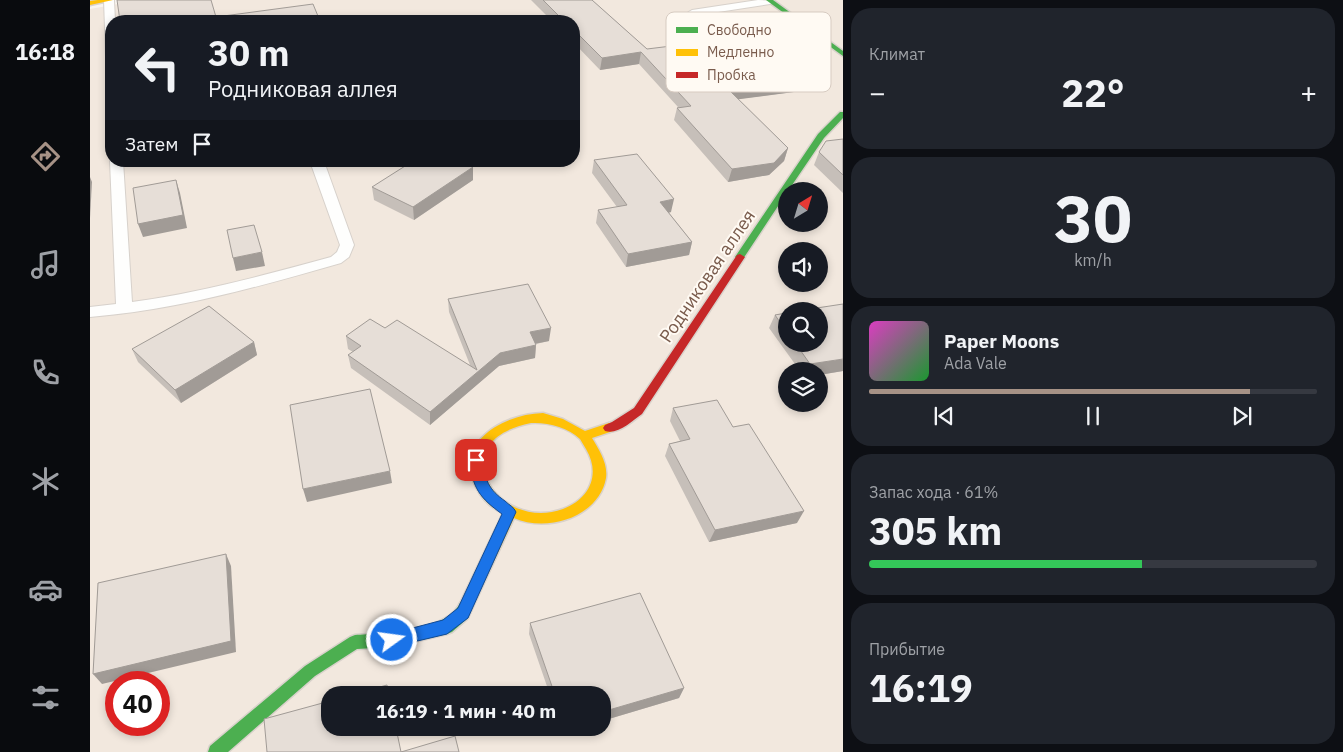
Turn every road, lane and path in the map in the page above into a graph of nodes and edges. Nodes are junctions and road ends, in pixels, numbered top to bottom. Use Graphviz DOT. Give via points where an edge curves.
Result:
graph roads {
  1 [pos="110,0"];
  2 [pos="770,0"];
  3 [pos="90,4"];
  4 [pos="698,12"];
  5 [pos="786,12"];
  6 [pos="110,15"];
  7 [pos="831,45"];
  8 [pos="843,54"];
  9 [pos="843,114"];
  10 [pos="116,167"];
  11 [pos="319,167"];
  12 [pos="124,310"];
  13 [pos="90,312"];
  14 [pos="584,436"];
  15 [pos="510,512"];
  16 [pos="216,752"];
  1 -- 3 [label="street"];
  1 -- 6 [label="lane"];
  2 -- 4 [label="lane"];
  2 -- 5 [label="street"];
  7 -- 8 [label="street"];
  9 -- 14 [label="street, Родниковая аллея" via="821,136 638,410 616,426"];
  10 -- 12 [label="lane"];
  11 -- 12 [label="lane" via="347,245 344,254 336,260 254,282"];
  12 -- 13 [label="lane"];
  14 -- 15 [label="street" via="597,452 602,472 597,492 582,508 561,518 535,520"];
  14 -- 15 [label="street" via="565,424 534,418 519,419 498,427 483,441 476,460 478,480 490,498"];
  15 -- 16 [label="street" via="463,613 447,626 392,640 354,642 310,671"];
}
